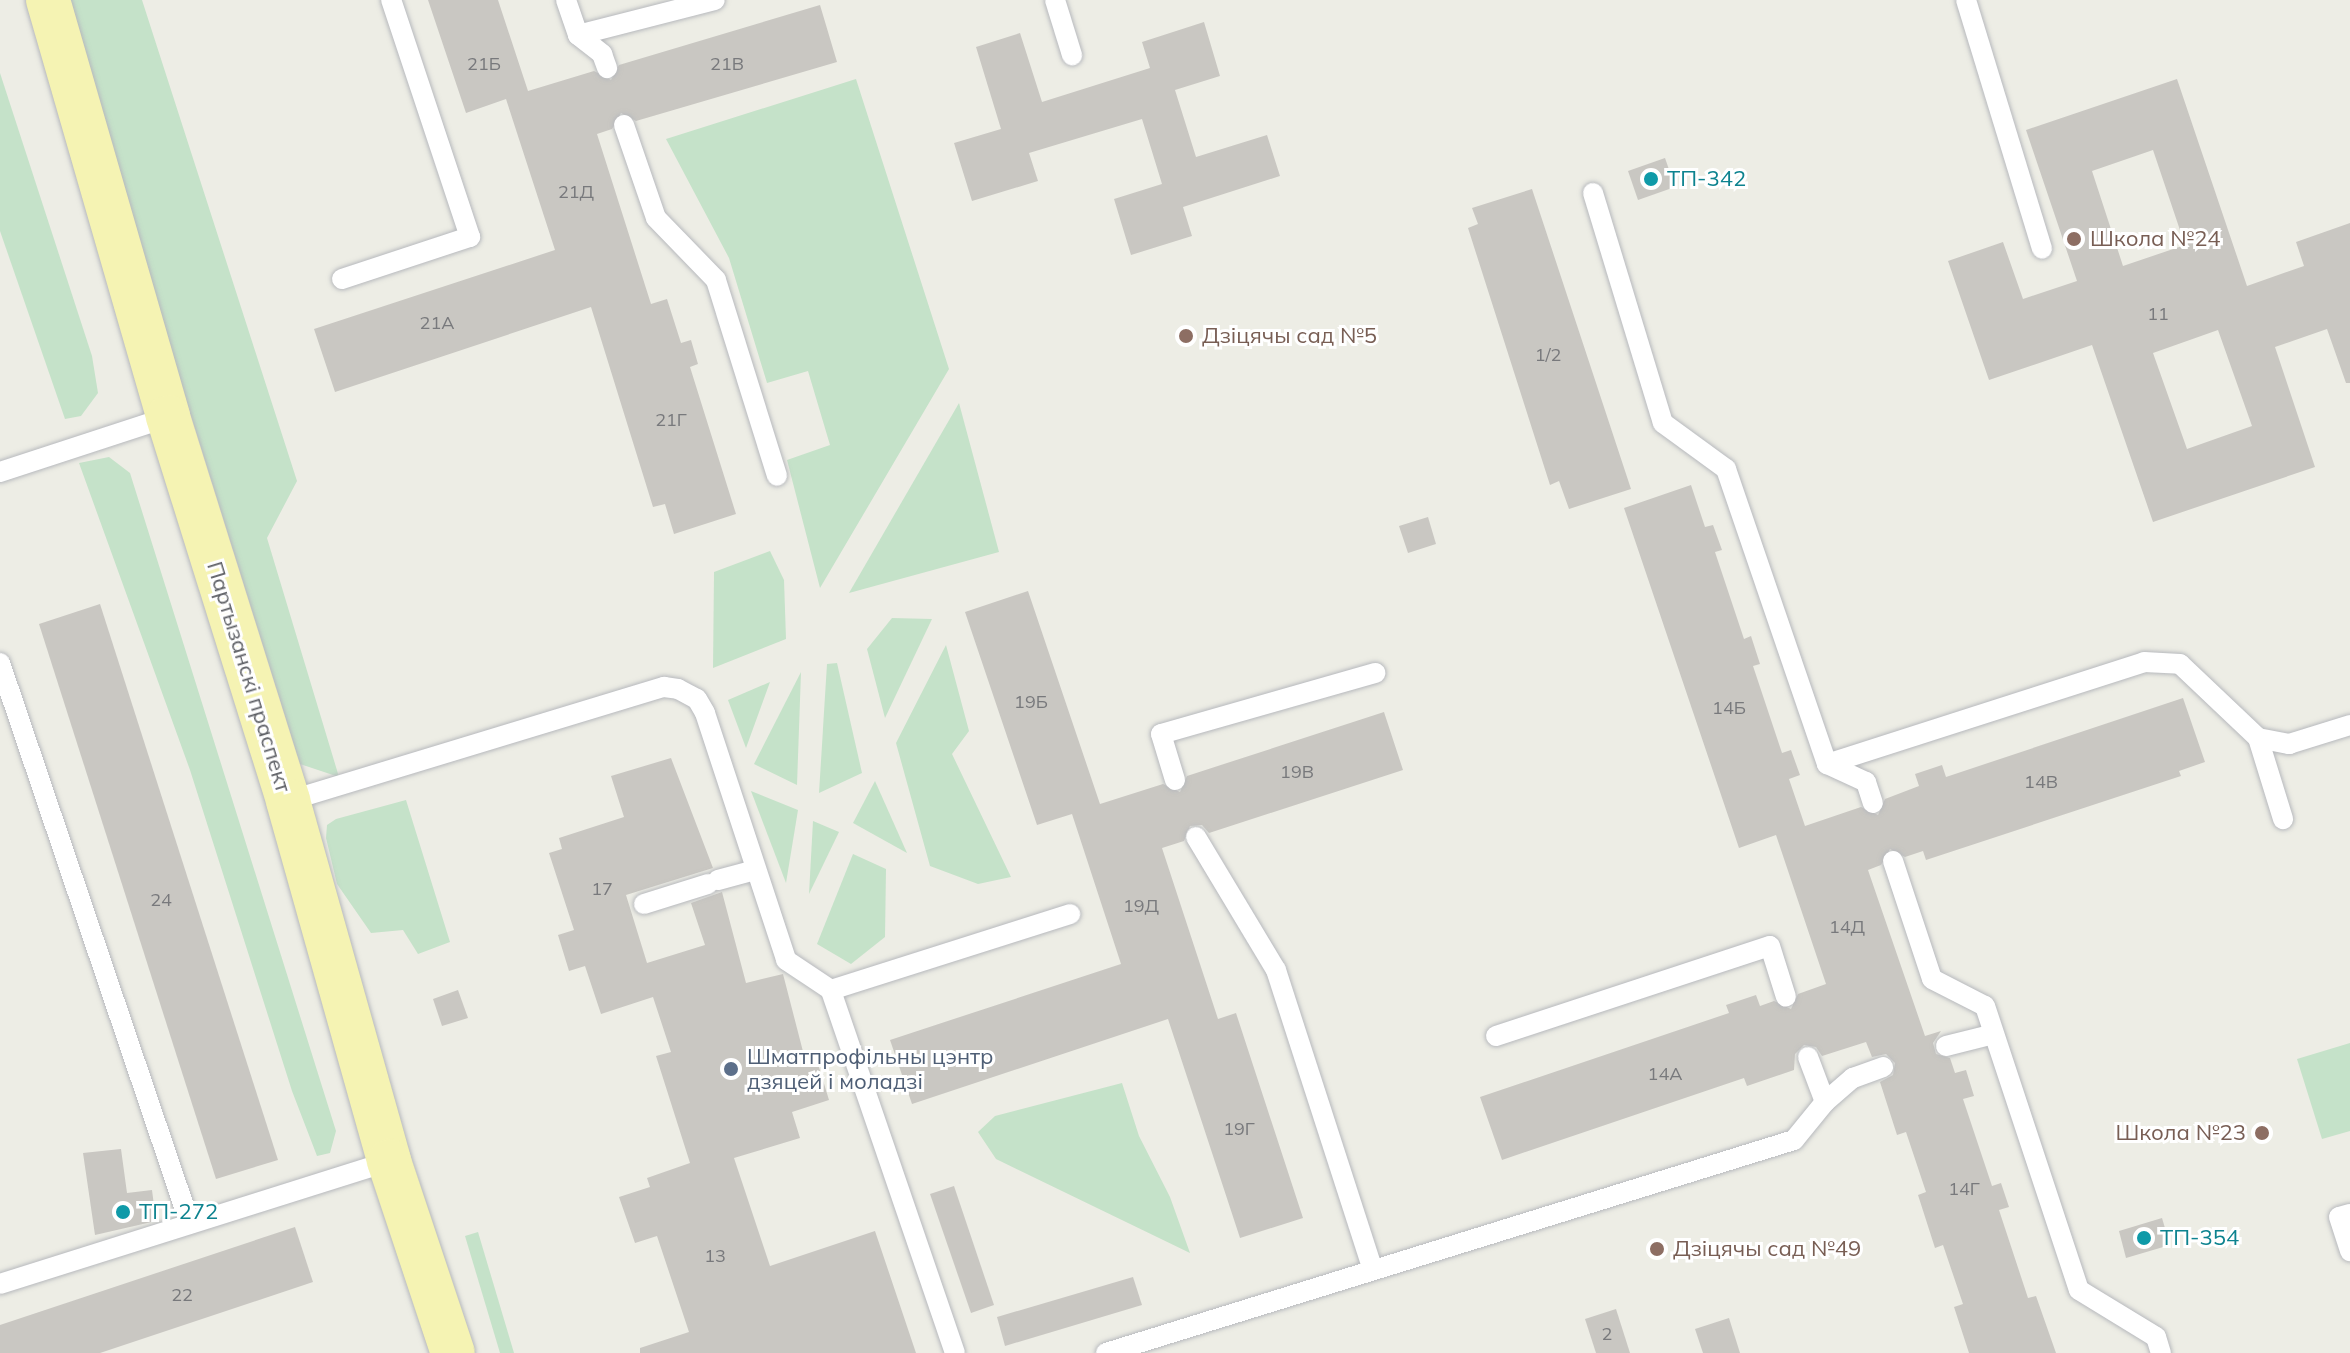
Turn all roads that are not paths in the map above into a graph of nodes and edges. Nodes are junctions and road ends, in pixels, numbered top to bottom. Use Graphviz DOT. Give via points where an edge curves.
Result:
graph roads {
  1 [pos="48,0"];
  2 [pos="391,0"];
  3 [pos="566,0"];
  4 [pos="715,0"];
  5 [pos="1055,0"];
  6 [pos="1966,0"];
  7 [pos="578,35"];
  8 [pos="1072,55"];
  9 [pos="607,68"];
  10 [pos="624,125"];
  11 [pos="1593,193"];
  12 [pos="2042,249"];
  13 [pos="342,279"];
  14 [pos="168,417"];
  15 [pos="0,472"];
  16 [pos="777,476"];
  17 [pos="0,663"];
  18 [pos="1375,673"];
  19 [pos="2350,725"];
  20 [pos="2258,738"];
  21 [pos="1827,764"];
  22 [pos="1175,780"];
  23 [pos="288,801"];
  24 [pos="1873,803"];
  25 [pos="2283,819"];
  26 [pos="1196,837"];
  27 [pos="1893,861"];
  28 [pos="755,870"];
  29 [pos="644,904"];
  30 [pos="1070,914"];
  31 [pos="831,990"];
  32 [pos="1786,997"];
  33 [pos="1994,1034"];
  34 [pos="1496,1036"];
  35 [pos="1946,1046"];
  36 [pos="1808,1057"];
  37 [pos="1883,1067"];
  38 [pos="1825,1102"];
  39 [pos="389,1161"];
  40 [pos="2350,1214"];
  41 [pos="190,1224"];
  42 [pos="2350,1251"];
  43 [pos="1373,1270"];
  44 [pos="0,1284"];
  45 [pos="453,1353"];
  46 [pos="955,1353"];
  47 [pos="1106,1353"];
  48 [pos="2161,1353"];
  1 -- 14 [label="main road, Партызанскі праспект"];
  2 -- 13 [label="lane" via="470,237"];
  3 -- 7 [label="lane"];
  4 -- 7 [label="lane"];
  5 -- 8 [label="lane"];
  6 -- 12 [label="lane"];
  7 -- 9 [label="lane" via="602,54"];
  10 -- 16 [label="lane" via="656,218 716,280"];
  11 -- 21 [label="lane" via="1663,423 1726,469"];
  14 -- 15 [label="lane"];
  14 -- 23 [label="main road, Партызанскі праспект"];
  17 -- 41 [label="lane"];
  18 -- 22 [label="lane" via="1161,734"];
  19 -- 20 [label="lane" via="2289,744"];
  20 -- 21 [label="lane" via="2180,664 2144,662"];
  20 -- 25 [label="lane"];
  21 -- 24 [label="lane" via="1866,782"];
  23 -- 28 [label="lane" via="664,687 678,689 697,699 705,713"];
  23 -- 39 [label="main road, Партызанскі праспект"];
  26 -- 43 [label="lane" via="1276,970"];
  27 -- 33 [label="lane" via="1932,979 1985,1006"];
  28 -- 29 [label="lane"];
  28 -- 31 [label="lane" via="786,960"];
  30 -- 31 [label="lane"];
  31 -- 46 [label="lane"];
  32 -- 34 [label="lane" via="1770,946"];
  33 -- 35 [label="lane"];
  33 -- 48 [label="lane" via="2079,1290 2156,1337"];
  36 -- 38 [label="lane"];
  37 -- 38 [label="lane" via="1853,1078"];
  38 -- 43 [label="lane" via="1794,1140"];
  39 -- 41 [label="lane"];
  39 -- 45 [label="main road, Партызанскі праспект"];
  40 -- 42 [label="lane" via="2339,1217"];
  41 -- 44 [label="lane"];
  43 -- 47 [label="lane"];
}
